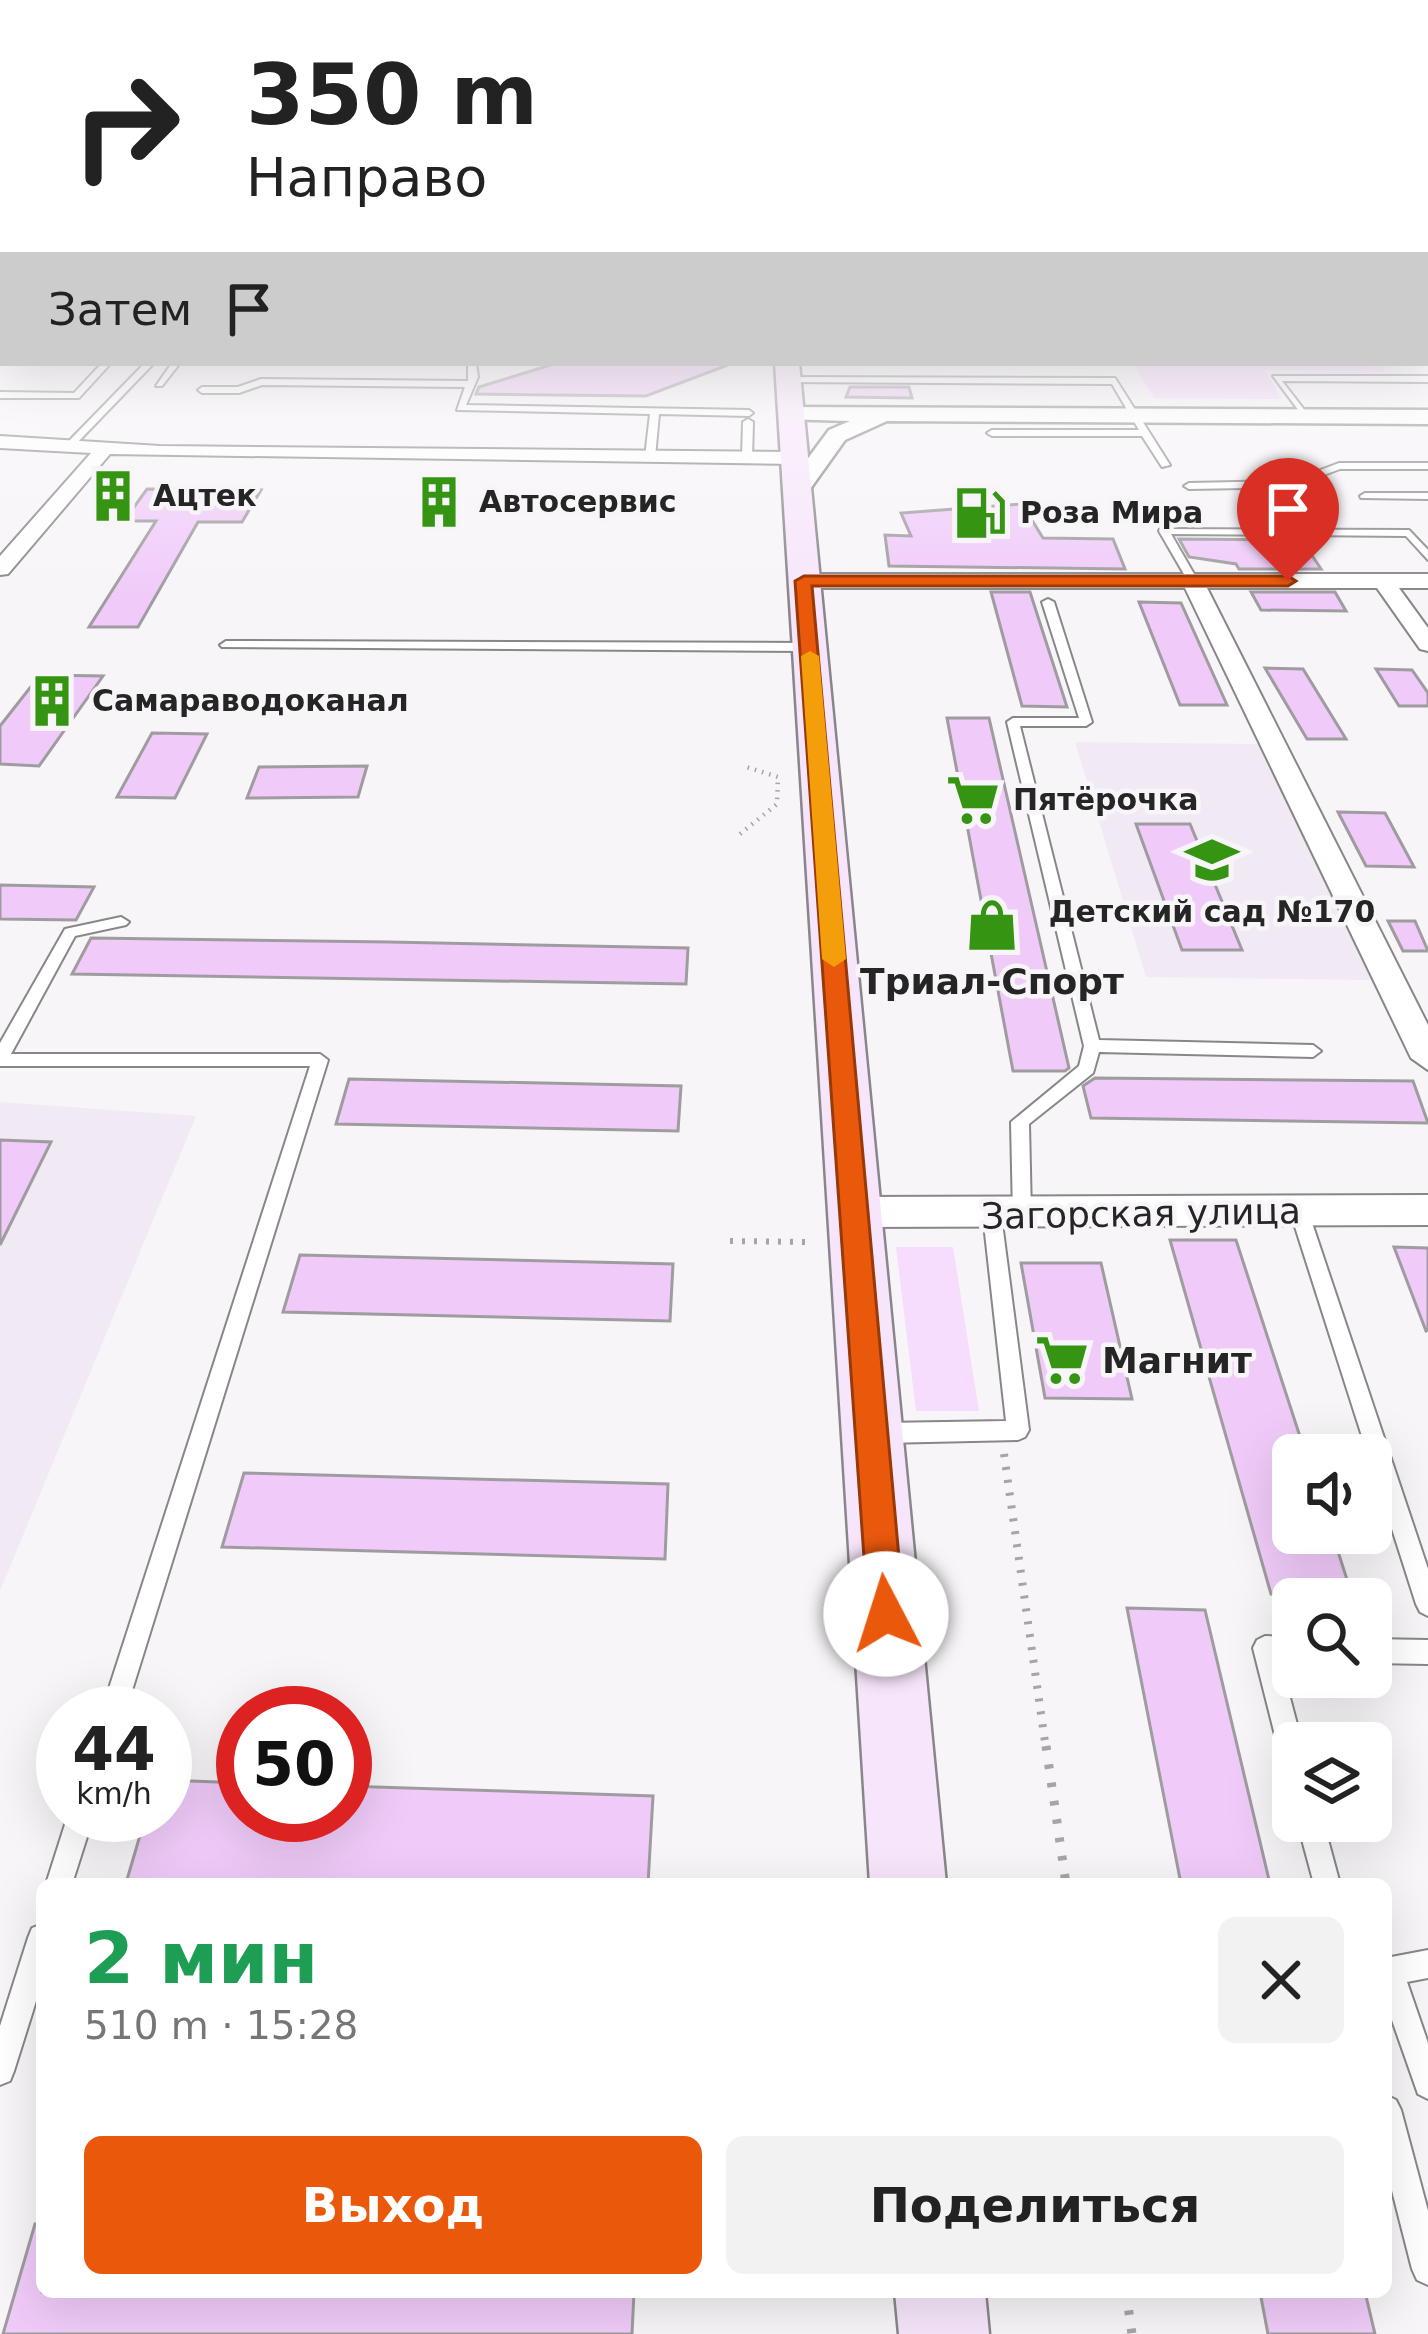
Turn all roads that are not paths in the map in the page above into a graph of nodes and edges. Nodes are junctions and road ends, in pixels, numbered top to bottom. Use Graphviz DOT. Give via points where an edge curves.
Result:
graph roads {
  1 [pos="91,380"];
  2 [pos="134,380"];
  3 [pos="162,380"];
  4 [pos="471,380"];
  5 [pos="788,380"];
  6 [pos="1080,380"];
  7 [pos="1278,380"];
  8 [pos="159,384"];
  9 [pos="471,384"];
  10 [pos="202,390"];
  11 [pos="0,395"];
  12 [pos="790,414"];
  13 [pos="887,414"];
  14 [pos="654,416"];
  15 [pos="1306,416"];
  16 [pos="1428,417"];
  17 [pos="1140,424"];
  18 [pos="992,433"];
  19 [pos="0,442"];
  20 [pos="72,443"];
  21 [pos="104,450"];
  22 [pos="650,457"];
  23 [pos="746,458"];
  24 [pos="794,458"];
  25 [pos="1165,465"];
  26 [pos="1428,466"];
  27 [pos="1189,486"];
  28 [pos="796,491"];
  29 [pos="1365,496"];
  30 [pos="1428,496"];
  31 [pos="1428,557"];
  32 [pos="0,569"];
  33 [pos="804,581"];
  34 [pos="1193,581"];
  35 [pos="1383,581"];
  36 [pos="1428,581"];
  37 [pos="1048,602"];
  38 [pos="1428,644"];
  39 [pos="226,645"];
  40 [pos="809,647"];
  41 [pos="122,922"];
  42 [pos="1092,1046"];
  43 [pos="1313,1051"];
  44 [pos="1428,1058"];
  45 [pos="0,1059"];
  46 [pos="1428,1210"];
  47 [pos="1299,1211"];
  48 [pos="854,1212"];
  49 [pos="1007,1215"];
  50 [pos="872,1434"];
  51 [pos="1428,1604"];
  52 [pos="1272,1648"];
  53 [pos="1392,1651"];
  54 [pos="1428,1652"];
  55 [pos="1272,1675"];
  56 [pos="122,1686"];
  57 [pos="72,1842"];
  58 [pos="1316,1842"];
  59 [pos="61,1878"];
  60 [pos="908,1878"];
  61 [pos="1325,1878"];
  62 [pos="36,1957"];
  63 [pos="1428,1964"];
  64 [pos="1392,1970"];
  65 [pos="1392,1985"];
  66 [pos="0,2071"];
  67 [pos="1428,2084"];
  68 [pos="1392,2133"];
  69 [pos="1428,2269"];
  70 [pos="941,2298"];
  71 [pos="944,2334"];
  1 -- 11 [label="lane" via="76,396"];
  2 -- 20 [label="lane"];
  3 -- 8 [label="lane"];
  4 -- 9 [label="lane"];
  5 -- 12 [label="main road"];
  6 -- 17 [label="lane" via="1115,381"];
  7 -- 15 [label="lane"];
  9 -- 10 [label="lane" via="262,382"];
  9 -- 14 [label="lane" via="456,417"];
  12 -- 13 [label="street"];
  12 -- 24 [label="main road"];
  13 -- 17 [label="street"];
  13 -- 28 [label="street" via="837,435"];
  14 -- 22 [label="lane"];
  14 -- 23 [label="lane" via="748,422"];
  15 -- 16 [label="street"];
  15 -- 17 [label="street"];
  17 -- 18 [label="lane"];
  17 -- 25 [label="lane"];
  19 -- 20 [label="street"];
  20 -- 21 [label="street"];
  21 -- 22 [label="street"];
  21 -- 32 [label="street"];
  22 -- 23 [label="street"];
  23 -- 24 [label="street"];
  24 -- 28 [label="main road"];
  26 -- 27 [label="lane" via="1339,466 1292,484"];
  28 -- 33 [label="main road"];
  29 -- 30 [label="lane"];
  31 -- 34 [label="lane" via="1409,533 1165,531"];
  33 -- 34 [label="street"];
  33 -- 40 [label="main road"];
  34 -- 35 [label="street"];
  34 -- 44 [label="street"];
  35 -- 36 [label="street"];
  35 -- 38 [label="street"];
  37 -- 42 [label="lane" via="1086,722 1013,722"];
  39 -- 40 [label="lane"];
  40 -- 48 [label="main road"];
  41 -- 45 [label="lane" via="70,932"];
  42 -- 43 [label="lane"];
  42 -- 49 [label="lane" via="1087,1069 1020,1122"];
  45 -- 56 [label="lane" via="320,1060"];
  46 -- 47 [label="street, Загорская улица"];
  47 -- 49 [label="street, Загорская улица"];
  47 -- 51 [label="lane"];
  48 -- 49 [label="street, Загорская улица"];
  48 -- 50 [label="main road"];
  49 -- 50 [label="lane" via="1018,1430"];
  50 -- 60 [label="main road"];
  52 -- 55 [label="lane" via="1265,1648"];
  53 -- 54 [label="lane"];
  57 -- 59 [label="lane"];
  58 -- 61 [label="lane"];
  62 -- 66 [label="lane"];
  63 -- 64 [label="lane"];
  65 -- 67 [label="lane"];
  68 -- 69 [label="lane"];
  70 -- 71 [label="main road"];
}
